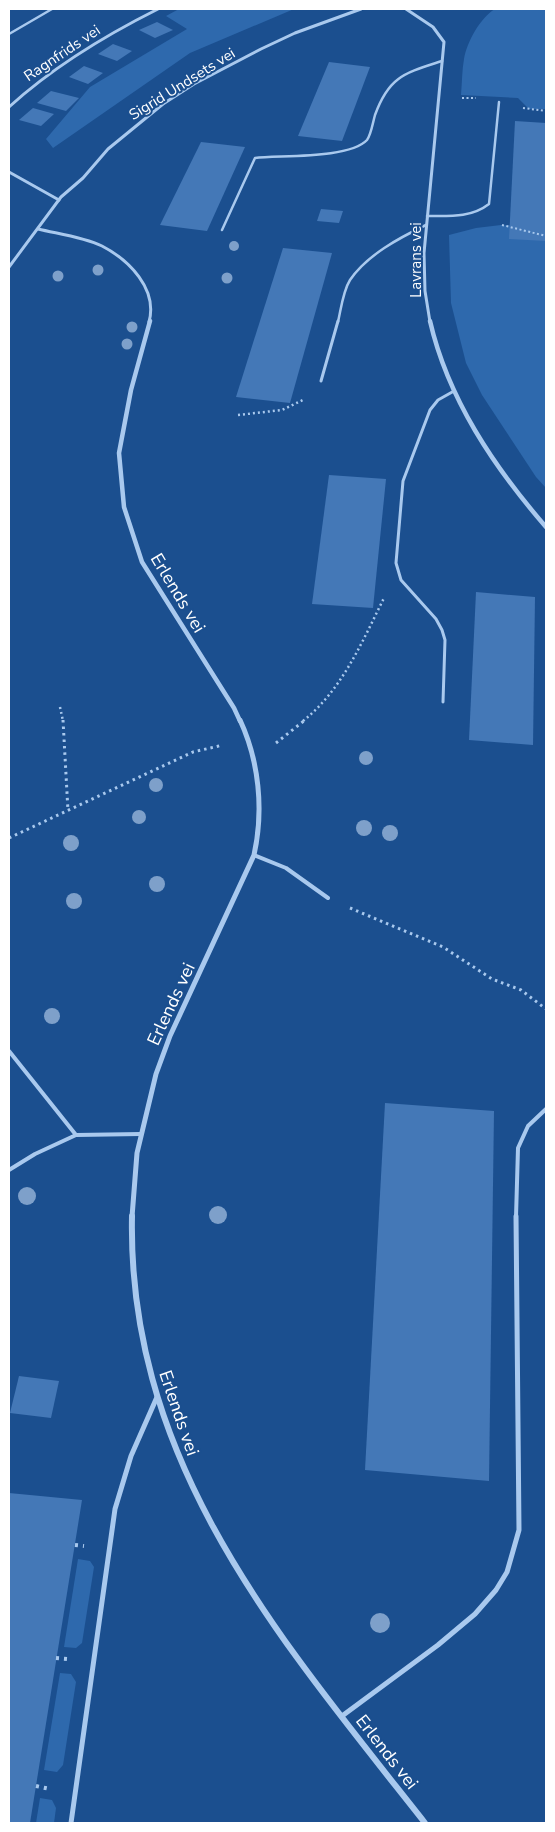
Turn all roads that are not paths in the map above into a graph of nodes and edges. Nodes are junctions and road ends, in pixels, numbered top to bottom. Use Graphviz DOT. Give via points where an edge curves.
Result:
graph roads {
  1 [pos="52,9"];
  2 [pos="158,9"];
  3 [pos="361,9"];
  4 [pos="406,9"];
  5 [pos="9,34"];
  6 [pos="442,61"];
  7 [pos="499,102"];
  8 [pos="9,107"];
  9 [pos="9,172"];
  10 [pos="59,200"];
  11 [pos="427,216"];
  12 [pos="426,225"];
  13 [pos="38,230"];
  14 [pos="222,230"];
  15 [pos="9,267"];
  16 [pos="321,380"];
  17 [pos="454,391"];
  18 [pos="546,526"];
  19 [pos="442,702"];
  20 [pos="254,855"];
  21 [pos="328,898"];
  22 [pos="9,1051"];
  23 [pos="546,1109"];
  24 [pos="140,1134"];
  25 [pos="76,1135"];
  26 [pos="9,1170"];
  27 [pos="158,1396"];
  28 [pos="342,1716"];
  29 [pos="71,1823"];
  30 [pos="425,1823"];
  1 -- 5 [label="lane"];
  2 -- 8 [label="street, Ragnfrids vei" via="76,53"];
  3 -- 10 [label="street, Sigrid Undsets vei" via="317,24 256,52 180,95 132,129"];
  4 -- 6 [label="street, Lavrans vei" via="442,36"];
  6 -- 11 [label="street, Lavrans vei"];
  6 -- 14 [label="lane" via="419,69 388,88 367,140 360,146 337,152 255,158"];
  7 -- 11 [label="lane" via="489,204 480,212"];
  9 -- 10 [label="street"];
  10 -- 13 [label="street, Sigrid Undsets vei"];
  11 -- 12 [label="street, Lavrans vei"];
  12 -- 16 [label="lane" via="390,245 349,282"];
  12 -- 17 [label="street, Lavrans vei" via="424,262 428,306 440,357"];
  13 -- 15 [label="street, Sigrid Undsets vei"];
  13 -- 20 [label="street, Erlends vei" via="101,246 133,270 144,282 150,296 152,312 131,390 120,453 124,507 142,562 234,708 249,740 258,795 259,832"];
  17 -- 18 [label="street, Lavrans vei" via="494,460"];
  17 -- 19 [label="lane" via="438,400 430,410 403,481 396,563 401,580 442,630"];
  20 -- 21 [label="lane" via="286,868"];
  20 -- 24 [label="street, Erlends vei" via="165,1048"];
  22 -- 25 [label="lane"];
  23 -- 28 [label="lane" via="528,1126 518,1148 519,1530 516,1546 504,1577 478,1610 450,1636"];
  24 -- 25 [label="lane"];
  24 -- 27 [label="street, Erlends vei" via="132,1192 132,1256 147,1362"];
  25 -- 26 [label="lane"];
  27 -- 28 [label="street, Erlends vei" via="188,1478 237,1571 272,1624"];
  27 -- 29 [label="lane" via="132,1456 115,1509"];
  28 -- 30 [label="street, Erlends vei"];
}
